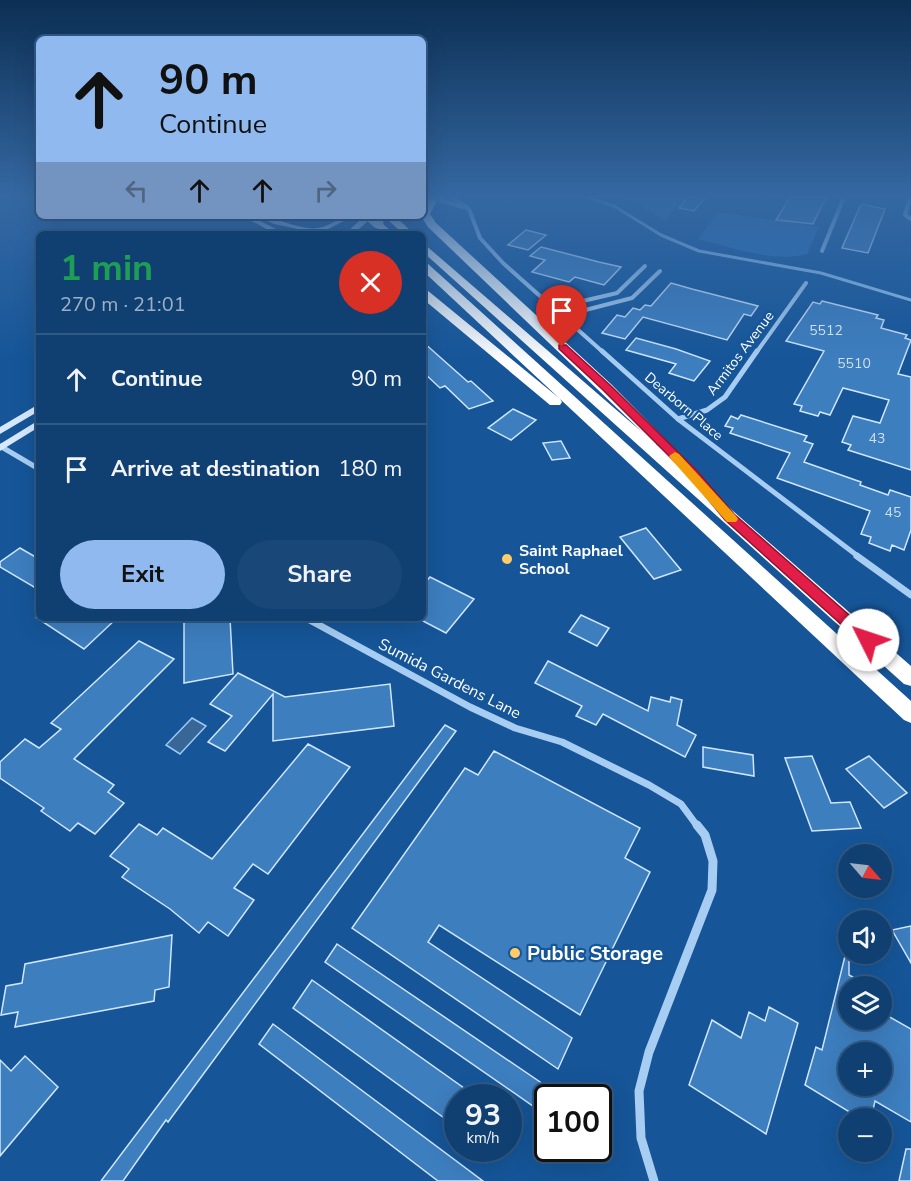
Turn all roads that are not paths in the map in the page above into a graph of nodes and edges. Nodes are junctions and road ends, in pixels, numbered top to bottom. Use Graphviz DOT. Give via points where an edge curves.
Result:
graph roads {
  1 [pos="430,252"];
  2 [pos="460,252"];
  3 [pos="495,252"];
  4 [pos="645,266"];
  5 [pos="426,268"];
  6 [pos="660,271"];
  7 [pos="806,283"];
  8 [pos="426,295"];
  9 [pos="553,308"];
  10 [pos="562,316"];
  11 [pos="36,409"];
  12 [pos="678,419"];
  13 [pos="36,425"];
  14 [pos="0,431"];
  15 [pos="1,447"];
  16 [pos="36,467"];
  17 [pos="671,494"];
  18 [pos="729,517"];
  19 [pos="911,595"];
  20 [pos="312,621"];
  21 [pos="911,678"];
  22 [pos="911,714"];
  23 [pos="654,1181"];
  1 -- 18 [label="highway"];
  2 -- 18 [label="highway" via="607,388 693,474"];
  3 -- 9 [label="street, Dearborn Place"];
  4 -- 9 [label="street" via="617,293"];
  5 -- 17 [label="highway"];
  6 -- 10 [label="street" via="632,298"];
  7 -- 12 [label="street, Armitos Avenue" via="725,397 707,410"];
  8 -- 17 [label="highway" via="621,460"];
  9 -- 10 [label="street, Dearborn Place"];
  10 -- 12 [label="street, Dearborn Place"];
  11 -- 14 [label="main road"];
  12 -- 19 [label="street, Dearborn Place"];
  13 -- 15 [label="main road"];
  15 -- 16 [label="street"];
  17 -- 22 [label="highway"];
  18 -- 21 [label="highway"];
  20 -- 23 [label="street, Sumida Gardens Lane" via="470,707 515,728 562,742 649,784 681,804 705,835 713,861 712,890 649,1052 639,1091 641,1138"];
}
